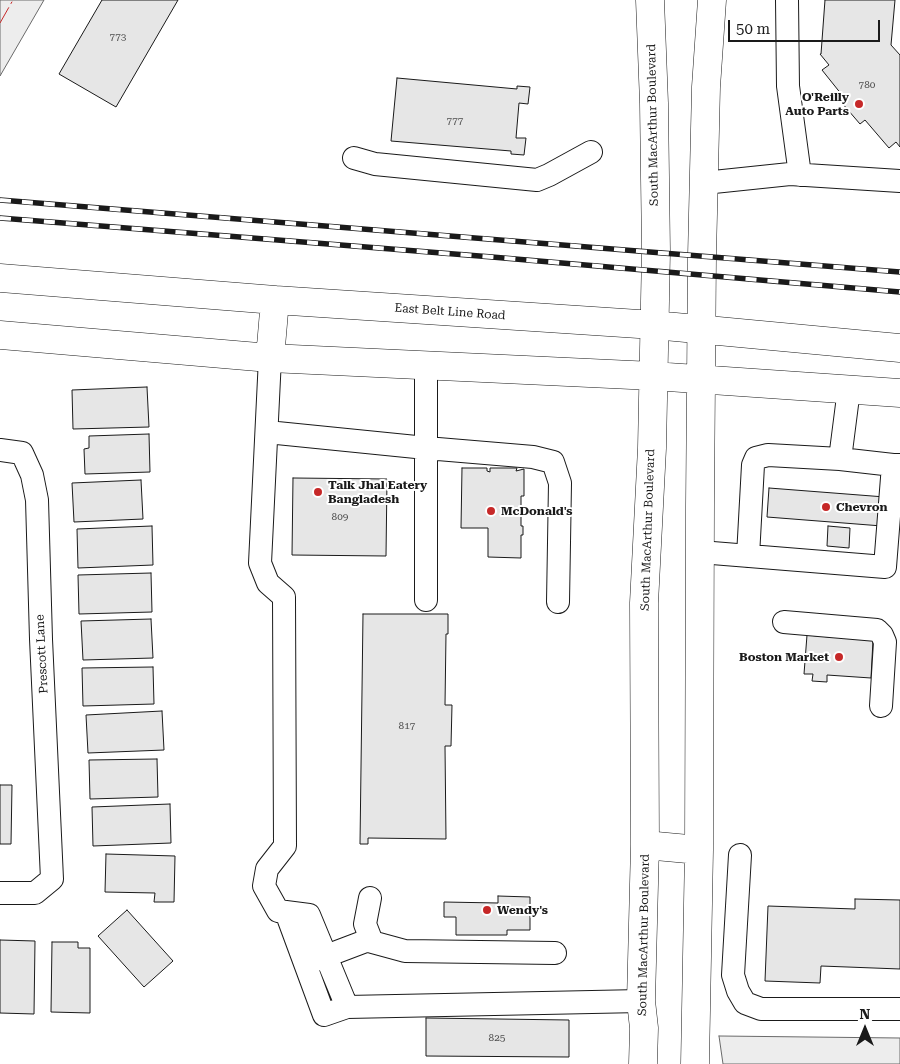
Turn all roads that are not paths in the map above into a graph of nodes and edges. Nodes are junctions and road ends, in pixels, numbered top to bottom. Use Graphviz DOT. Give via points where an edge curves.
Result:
graph roads {
  1 [pos="650,0"];
  2 [pos="712,0"];
  3 [pos="787,0"];
  4 [pos="591,152"];
  5 [pos="354,158"];
  6 [pos="795,175"];
  7 [pos="900,181"];
  8 [pos="704,183"];
  9 [pos="0,278"];
  10 [pos="275,300"];
  11 [pos="654,325"];
  12 [pos="702,330"];
  13 [pos="0,335"];
  14 [pos="900,348"];
  15 [pos="270,358"];
  16 [pos="426,366"];
  17 [pos="653,376"];
  18 [pos="701,380"];
  19 [pos="849,389"];
  20 [pos="900,393"];
  21 [pos="267,432"];
  22 [pos="426,448"];
  23 [pos="0,450"];
  24 [pos="840,459"];
  25 [pos="896,465"];
  26 [pos="700,552"];
  27 [pos="748,556"];
  28 [pos="426,600"];
  29 [pos="558,602"];
  30 [pos="784,622"];
  31 [pos="881,706"];
  32 [pos="645,845"];
  33 [pos="699,850"];
  34 [pos="740,855"];
  35 [pos="0,893"];
  36 [pos="370,898"];
  37 [pos="286,912"];
  38 [pos="371,939"];
  39 [pos="555,953"];
  40 [pos="326,956"];
  41 [pos="305,964"];
  42 [pos="641,1001"];
  43 [pos="347,1007"];
  44 [pos="900,1009"];
  45 [pos="695,1061"];
  46 [pos="643,1062"];
  1 -- 11 [label="main road, South MacArthur Boulevard" via="656,252"];
  2 -- 8 [label="main road"];
  3 -- 6 [label="street" via="788,86"];
  4 -- 5 [label="street" via="537,180 375,164"];
  6 -- 7 [label="street"];
  6 -- 8 [label="street"];
  8 -- 12 [label="main road"];
  9 -- 10 [label="main road, East Belt Line Road"];
  10 -- 11 [label="main road, East Belt Line Road"];
  10 -- 15 [label="main road"];
  11 -- 12 [label="main road, East Belt Line Road"];
  11 -- 17 [label="main road, South MacArthur Boulevard"];
  12 -- 14 [label="main road, East Belt Line Road"];
  12 -- 18 [label="main road"];
  13 -- 15 [label="main road"];
  15 -- 16 [label="main road"];
  15 -- 21 [label="street"];
  16 -- 17 [label="main road"];
  16 -- 22 [label="street"];
  17 -- 18 [label="main road"];
  17 -- 32 [label="main road, South MacArthur Boulevard" via="644,603"];
  18 -- 19 [label="main road"];
  18 -- 26 [label="main road"];
  19 -- 20 [label="main road"];
  19 -- 24 [label="street"];
  21 -- 22 [label="street"];
  21 -- 37 [label="street" via="260,563 268,583 284,597 285,846 267,868 264,886 278,911"];
  22 -- 28 [label="street"];
  22 -- 29 [label="street" via="533,457 554,462 560,483"];
  23 -- 35 [label="street, Prescott Lane" via="22,453 32,475 37,500 52,879 35,893"];
  24 -- 25 [label="street"];
  24 -- 27 [label="street" via="768,455 756,458"];
  25 -- 27 [label="street" via="884,566"];
  26 -- 27 [label="street"];
  26 -- 33 [label="main road"];
  30 -- 31 [label="street" via="877,630 885,642"];
  32 -- 33 [label="main road"];
  32 -- 42 [label="main road, South MacArthur Boulevard"];
  33 -- 45 [label="main road"];
  34 -- 44 [label="street" via="733,975 745,1003 761,1009"];
  36 -- 38 [label="street" via="364,924"];
  37 -- 40 [label="street" via="309,915"];
  37 -- 41 [label="street"];
  38 -- 39 [label="street" via="405,951"];
  38 -- 40 [label="street"];
  40 -- 41 [label="street"];
  40 -- 43 [label="street"];
  41 -- 43 [label="street" via="324,1015"];
  42 -- 43 [label="street"];
  42 -- 46 [label="main road, South MacArthur Boulevard"];
}
